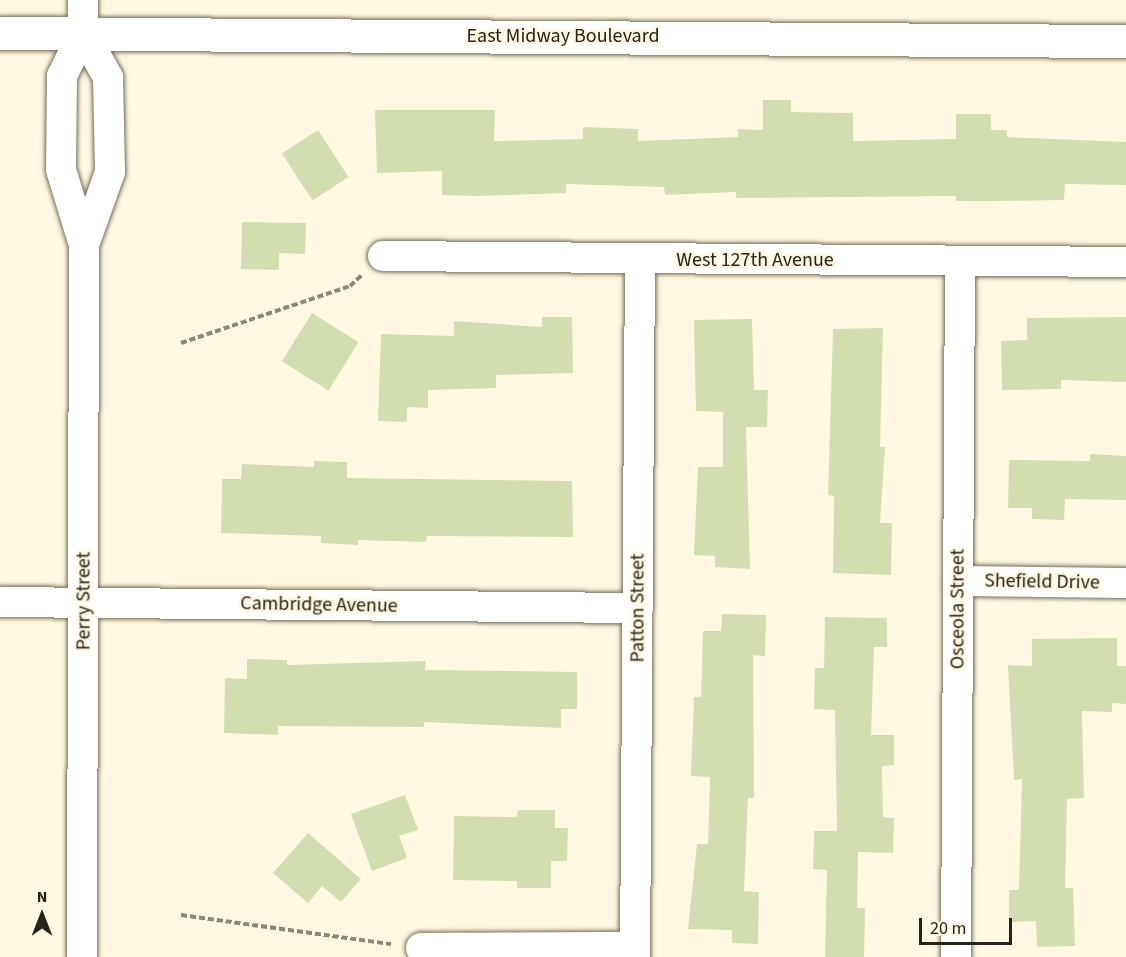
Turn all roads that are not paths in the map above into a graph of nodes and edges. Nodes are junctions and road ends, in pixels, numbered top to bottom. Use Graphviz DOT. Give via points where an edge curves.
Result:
graph roads {
  1 [pos="82,0"];
  2 [pos="0,33"];
  3 [pos="83,33"];
  4 [pos="1126,41"];
  5 [pos="84,245"];
  6 [pos="383,256"];
  7 [pos="640,260"];
  8 [pos="960,261"];
  9 [pos="1126,262"];
  10 [pos="958,581"];
  11 [pos="1126,583"];
  12 [pos="0,602"];
  13 [pos="84,603"];
  14 [pos="638,608"];
  15 [pos="421,948"];
  16 [pos="635,952"];
  17 [pos="82,957"];
  18 [pos="956,957"];
  1 -- 3 [label="street, Perry Street"];
  2 -- 3 [label="main road, East Midway Boulevard"];
  3 -- 4 [label="main road, East Midway Boulevard"];
  3 -- 5 [label="street, Perry Street" via="62,76 61,170"];
  3 -- 5 [label="street, Perry Street" via="108,77 110,172"];
  5 -- 13 [label="street, Perry Street"];
  6 -- 7 [label="street, West 127th Avenue"];
  7 -- 8 [label="street, West 127th Avenue"];
  7 -- 14 [label="street, Patton Street"];
  8 -- 9 [label="street, West 127th Avenue"];
  8 -- 10 [label="street, Osceola Street"];
  10 -- 11 [label="street, Shefield Drive"];
  10 -- 18 [label="street, Osceola Street"];
  12 -- 13 [label="street, Cambridge Avenue"];
  13 -- 14 [label="street, Cambridge Avenue"];
  13 -- 17 [label="street, Perry Street"];
  14 -- 16 [label="street, Patton Street"];
  15 -- 16 [label="street"];
}
